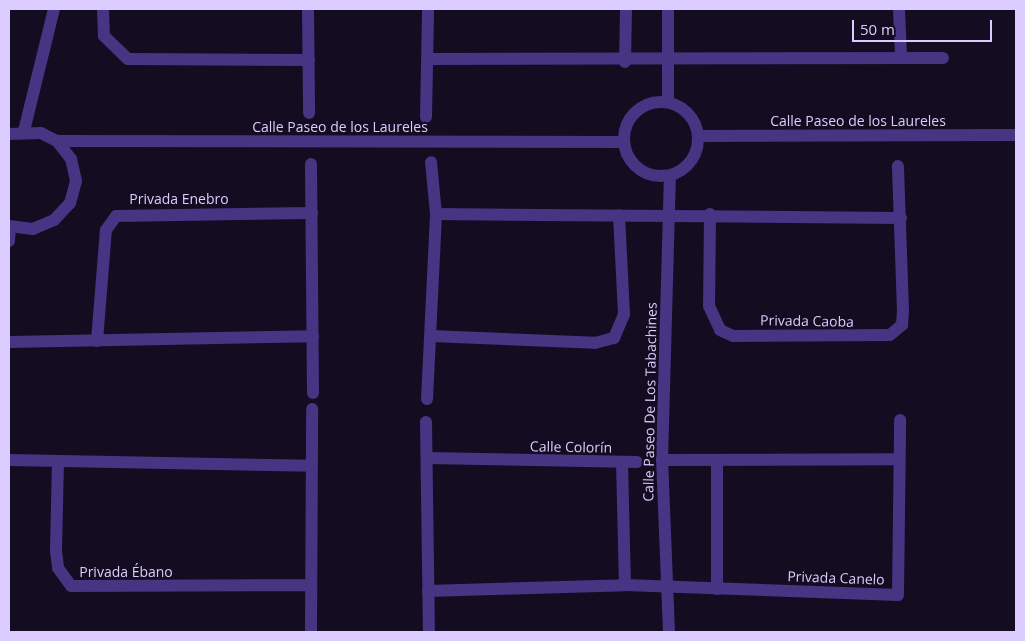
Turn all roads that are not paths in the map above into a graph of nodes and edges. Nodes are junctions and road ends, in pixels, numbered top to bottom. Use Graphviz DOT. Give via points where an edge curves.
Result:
graph roads {
  1 [pos="54,9"];
  2 [pos="103,9"];
  3 [pos="308,9"];
  4 [pos="428,9"];
  5 [pos="626,9"];
  6 [pos="668,9"];
  7 [pos="899,9"];
  8 [pos="901,56"];
  9 [pos="942,58"];
  10 [pos="428,59"];
  11 [pos="309,60"];
  12 [pos="668,60"];
  13 [pos="625,62"];
  14 [pos="668,102"];
  15 [pos="309,113"];
  16 [pos="426,117"];
  17 [pos="24,131"];
  18 [pos="9,134"];
  19 [pos="1016,135"];
  20 [pos="699,136"];
  21 [pos="57,141"];
  22 [pos="623,142"];
  23 [pos="431,162"];
  24 [pos="311,164"];
  25 [pos="898,166"];
  26 [pos="670,176"];
  27 [pos="312,213"];
  28 [pos="436,214"];
  29 [pos="710,214"];
  30 [pos="619,215"];
  31 [pos="668,216"];
  32 [pos="901,218"];
  33 [pos="9,226"];
  34 [pos="9,241"];
  35 [pos="312,336"];
  36 [pos="431,336"];
  37 [pos="97,341"];
  38 [pos="9,342"];
  39 [pos="313,393"];
  40 [pos="427,399"];
  41 [pos="312,410"];
  42 [pos="900,420"];
  43 [pos="426,422"];
  44 [pos="427,458"];
  45 [pos="899,459"];
  46 [pos="9,460"];
  47 [pos="662,460"];
  48 [pos="58,461"];
  49 [pos="637,462"];
  50 [pos="717,462"];
  51 [pos="622,463"];
  52 [pos="311,466"];
  53 [pos="311,585"];
  54 [pos="625,585"];
  55 [pos="667,588"];
  56 [pos="717,589"];
  57 [pos="428,591"];
  58 [pos="311,632"];
  59 [pos="429,632"];
  60 [pos="669,632"];
  1 -- 17 [label="street"];
  2 -- 11 [label="street" via="104,36 128,59"];
  3 -- 11 [label="street"];
  4 -- 10 [label="street"];
  5 -- 13 [label="street"];
  6 -- 12 [label="street"];
  7 -- 8 [label="street"];
  8 -- 9 [label="street"];
  8 -- 12 [label="street"];
  10 -- 13 [label="street"];
  10 -- 16 [label="street"];
  11 -- 15 [label="street"];
  12 -- 13 [label="street"];
  12 -- 14 [label="street"];
  14 -- 20 [label="street" via="683,108 694,120"];
  14 -- 22 [label="street" via="650,103 636,111 626,125"];
  17 -- 18 [label="street"];
  17 -- 21 [label="street, Calle Paseo de los Laureles"];
  19 -- 20 [label="street, Calle Paseo de los Laureles"];
  20 -- 26 [label="street" via="696,154 686,168"];
  21 -- 22 [label="street, Calle Paseo de los Laureles"];
  21 -- 33 [label="street" via="71,159 76,181 70,203 47,223 33,229"];
  22 -- 26 [label="street" via="638,169 652,176"];
  23 -- 28 [label="street"];
  24 -- 27 [label="street"];
  25 -- 32 [label="street, Privada Caoba"];
  26 -- 31 [label="street, Calle Paseo De Los Tabachines"];
  27 -- 35 [label="street"];
  27 -- 37 [label="street, Privada Enebro" via="116,216 106,230"];
  28 -- 30 [label="street"];
  28 -- 36 [label="street"];
  29 -- 31 [label="street"];
  29 -- 32 [label="street"];
  29 -- 32 [label="street, Privada Caoba" via="709,306 720,330 733,336 880,337 897,331 903,312"];
  30 -- 31 [label="street"];
  30 -- 36 [label="street" via="624,314 614,338 594,343"];
  31 -- 47 [label="street, Calle Paseo De Los Tabachines"];
  33 -- 34 [label="street"];
  35 -- 37 [label="street"];
  35 -- 39 [label="street"];
  36 -- 40 [label="street"];
  37 -- 38 [label="street"];
  41 -- 52 [label="street"];
  42 -- 45 [label="street, Privada Canelo"];
  43 -- 44 [label="street"];
  44 -- 51 [label="street, Calle Colorín"];
  44 -- 57 [label="street"];
  45 -- 50 [label="street"];
  45 -- 56 [label="street, Privada Canelo" via="898,595"];
  46 -- 48 [label="street"];
  47 -- 50 [label="street"];
  47 -- 55 [label="street, Calle Paseo De Los Tabachines"];
  48 -- 52 [label="street"];
  48 -- 53 [label="street, Privada Ébano" via="56,551 58,568 71,586"];
  49 -- 51 [label="street"];
  50 -- 56 [label="street"];
  51 -- 54 [label="street, Calle Colorín"];
  52 -- 53 [label="street"];
  53 -- 58 [label="street"];
  54 -- 55 [label="street"];
  54 -- 57 [label="street"];
  55 -- 56 [label="street, Privada Canelo"];
  55 -- 60 [label="street, Calle Paseo De Los Tabachines"];
  57 -- 59 [label="street"];
}
